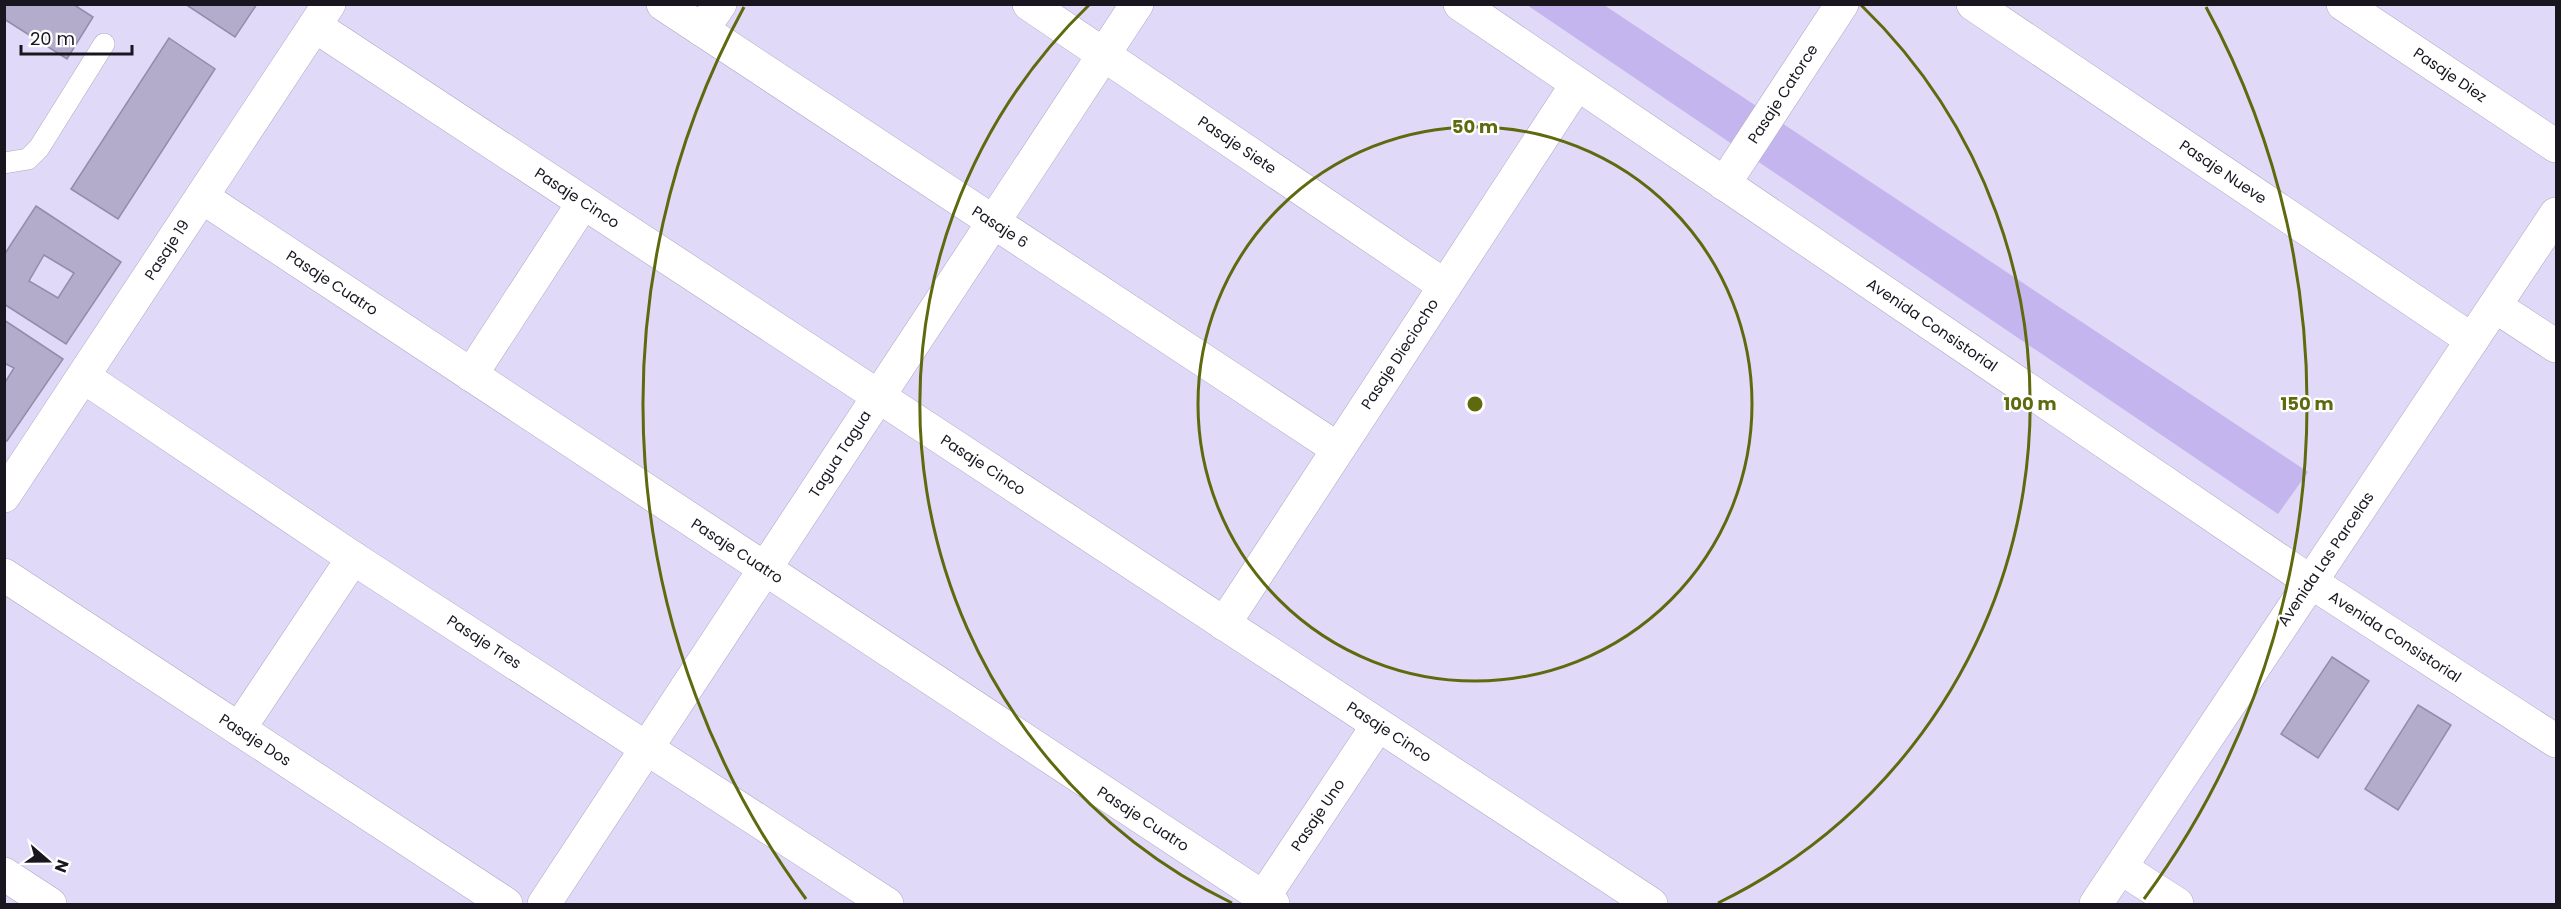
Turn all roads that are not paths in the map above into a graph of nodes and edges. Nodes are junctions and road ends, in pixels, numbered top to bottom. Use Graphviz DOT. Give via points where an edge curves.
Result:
graph roads {
  1 [pos="663,4"];
  2 [pos="1029,4"];
  3 [pos="1137,4"];
  4 [pos="1460,4"];
  5 [pos="1842,4"];
  6 [pos="1973,4"];
  7 [pos="2343,4"];
  8 [pos="322,15"];
  9 [pos="711,17"];
  10 [pos="104,44"];
  11 [pos="1103,55"];
  12 [pos="1577,84"];
  13 [pos="2556,146"];
  14 [pos="4,163"];
  15 [pos="1724,184"];
  16 [pos="202,197"];
  17 [pos="584,203"];
  18 [pos="2556,214"];
  19 [pos="993,222"];
  20 [pos="1445,286"];
  21 [pos="2495,306"];
  22 [pos="2472,340"];
  23 [pos="2556,346"];
  24 [pos="471,375"];
  25 [pos="84,377"];
  26 [pos="878,397"];
  27 [pos="1338,449"];
  28 [pos="4,496"];
  29 [pos="353,558"];
  30 [pos="765,569"];
  31 [pos="4,575"];
  32 [pos="2311,582"];
  33 [pos="1224,624"];
  34 [pos="1378,725"];
  35 [pos="239,729"];
  36 [pos="2556,741"];
  37 [pos="648,747"];
  38 [pos="2121,868"];
  39 [pos="4,874"];
  40 [pos="1265,902"];
  41 [pos="50,904"];
  42 [pos="506,904"];
  43 [pos="544,904"];
  44 [pos="888,904"];
  45 [pos="1651,904"];
  46 [pos="2096,904"];
  47 [pos="2177,904"];
  1 -- 9 [label="street, Pasaje 6"];
  2 -- 11 [label="street, Pasaje Siete"];
  3 -- 11 [label="street, Tagua Tagua"];
  4 -- 12 [label="street, Avenida Consistorial"];
  5 -- 15 [label="street, Pasaje Catorce"];
  6 -- 22 [label="street, Pasaje Nueve"];
  7 -- 13 [label="street, Pasaje Diez"];
  8 -- 16 [label="street, Pasaje 19"];
  8 -- 17 [label="street, Pasaje Cinco"];
  9 -- 19 [label="street, Pasaje 6"];
  10 -- 14 [label="lane" via="39,148 28,159"];
  11 -- 19 [label="street, Tagua Tagua"];
  11 -- 20 [label="street, Pasaje Siete"];
  12 -- 15 [label="street, Avenida Consistorial"];
  12 -- 20 [label="street, Pasaje Dieciocho"];
  15 -- 32 [label="street, Avenida Consistorial"];
  16 -- 24 [label="street, Pasaje Cuatro"];
  16 -- 25 [label="street, Pasaje 19"];
  17 -- 24 [label="street"];
  17 -- 26 [label="street, Pasaje Cinco"];
  18 -- 21 [label="street, Avenida Las Parcelas"];
  19 -- 26 [label="street, Tagua Tagua"];
  19 -- 27 [label="street, Pasaje 6"];
  20 -- 27 [label="street, Pasaje Dieciocho"];
  21 -- 22 [label="street, Avenida Las Parcelas"];
  21 -- 23 [label="street"];
  22 -- 32 [label="street, Avenida Las Parcelas"];
  24 -- 30 [label="street, Pasaje Cuatro"];
  25 -- 28 [label="street, Pasaje 19"];
  25 -- 29 [label="street, Pasaje Tres"];
  26 -- 30 [label="street, Tagua Tagua"];
  26 -- 33 [label="street, Pasaje Cinco"];
  27 -- 33 [label="street, Pasaje Dieciocho"];
  29 -- 35 [label="street"];
  29 -- 37 [label="street, Pasaje Tres"];
  30 -- 37 [label="street, Tagua Tagua"];
  30 -- 40 [label="street, Pasaje Cuatro"];
  31 -- 35 [label="street, Pasaje Dos"];
  32 -- 36 [label="street, Avenida Consistorial"];
  32 -- 38 [label="street, Avenida Las Parcelas"];
  33 -- 34 [label="street, Pasaje Cinco"];
  34 -- 40 [label="street, Pasaje Uno"];
  34 -- 45 [label="street, Pasaje Cinco"];
  35 -- 42 [label="street, Pasaje Dos"];
  37 -- 43 [label="street, Tagua Tagua"];
  37 -- 44 [label="street, Pasaje Tres"];
  38 -- 46 [label="street, Avenida Las Parcelas"];
  38 -- 47 [label="street"];
  39 -- 41 [label="street"];
}
